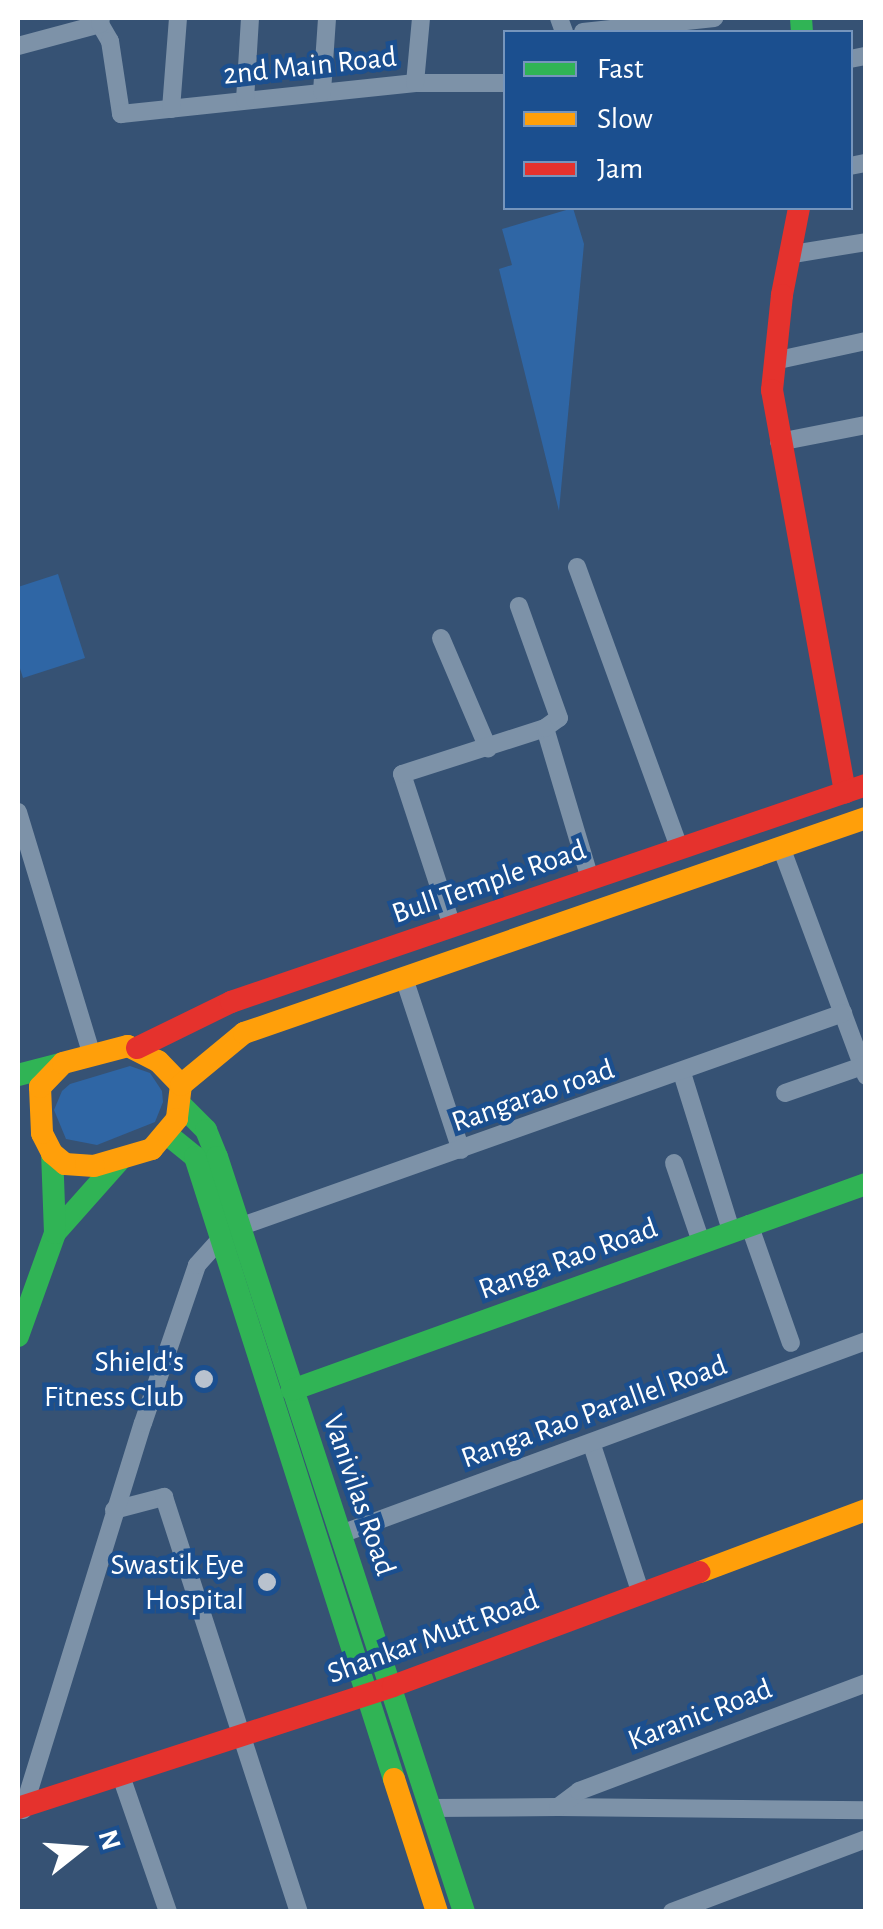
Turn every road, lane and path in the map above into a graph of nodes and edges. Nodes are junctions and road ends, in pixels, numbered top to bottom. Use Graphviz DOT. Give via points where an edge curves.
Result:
graph roads {
  1 [pos="178,18"];
  2 [pos="250,18"];
  3 [pos="327,18"];
  4 [pos="421,18"];
  5 [pos="714,18"];
  6 [pos="100,21"];
  7 [pos="602,30"];
  8 [pos="18,46"];
  9 [pos="503,82"];
  10 [pos="415,83"];
  11 [pos="322,92"];
  12 [pos="245,100"];
  13 [pos="171,109"];
  14 [pos="799,210"];
  15 [pos="866,242"];
  16 [pos="793,254"];
  17 [pos="866,342"];
  18 [pos="774,361"];
  19 [pos="866,425"];
  20 [pos="779,442"];
  21 [pos="576,568"];
  22 [pos="519,606"];
  23 [pos="442,638"];
  24 [pos="545,728"];
  25 [pos="488,748"];
  26 [pos="855,788"];
  27 [pos="18,812"];
  28 [pos="866,818"];
  29 [pos="679,847"];
  30 [pos="781,847"];
  31 [pos="590,879"];
  32 [pos="452,926"];
  33 [pos="404,978"];
  34 [pos="843,1013"];
  35 [pos="137,1048"];
  36 [pos="92,1055"];
  37 [pos="63,1063"];
  38 [pos="864,1071"];
  39 [pos="682,1073"];
  40 [pos="18,1076"];
  41 [pos="785,1093"];
  42 [pos="182,1096"];
  43 [pos="28,1108"];
  44 [pos="168,1134"];
  45 [pos="461,1150"];
  46 [pos="52,1153"];
  47 [pos="118,1161"];
  48 [pos="674,1163"];
  49 [pos="866,1184"];
  50 [pos="740,1227"];
  51 [pos="55,1232"];
  52 [pos="230,1232"];
  53 [pos="701,1242"];
  54 [pos="18,1336"];
  55 [pos="866,1341"];
  56 [pos="791,1343"];
  57 [pos="292,1390"];
  58 [pos="592,1445"];
  59 [pos="114,1510"];
  60 [pos="866,1510"];
  61 [pos="340,1534"];
  62 [pos="640,1591"];
  63 [pos="866,1682"];
  64 [pos="393,1686"];
  65 [pos="368,1694"];
  66 [pos="242,1736"];
  67 [pos="121,1776"];
  68 [pos="558,1807"];
  69 [pos="430,1808"];
  70 [pos="20,1809"];
  71 [pos="866,1810"];
  72 [pos="866,1839"];
  73 [pos="168,1912"];
  74 [pos="298,1912"];
  75 [pos="437,1912"];
  76 [pos="464,1912"];
  77 [pos="672,1912"];
  1 -- 13 [label="street"];
  2 -- 12 [label="street"];
  3 -- 11 [label="street"];
  4 -- 10 [label="street"];
  5 -- 7 [label="street"];
  6 -- 8 [label="street"];
  6 -- 13 [label="street, 2nd Main Road" via="110,41 121,114"];
  9 -- 10 [label="street, 2nd Main Road"];
  10 -- 11 [label="street, 2nd Main Road"];
  11 -- 12 [label="street, 2nd Main Road"];
  12 -- 13 [label="street, 2nd Main Road"];
  14 -- 16 [label="main road"];
  15 -- 16 [label="street"];
  16 -- 18 [label="main road"];
  17 -- 18 [label="street"];
  18 -- 20 [label="main road"];
  19 -- 20 [label="street"];
  20 -- 26 [label="main road"];
  21 -- 29 [label="street"];
  22 -- 24 [label="street" via="559,718"];
  23 -- 25 [label="street"];
  24 -- 25 [label="street"];
  24 -- 31 [label="street"];
  25 -- 32 [label="street" via="402,774"];
  26 -- 29 [label="main road, Bull Temple Road"];
  27 -- 36 [label="street"];
  28 -- 30 [label="main road, Bull Temple Road"];
  29 -- 31 [label="main road, Bull Temple Road"];
  30 -- 33 [label="main road, Bull Temple Road"];
  30 -- 34 [label="street"];
  31 -- 32 [label="main road, Bull Temple Road"];
  32 -- 35 [label="main road, Bull Temple Road" via="231,1002"];
  33 -- 42 [label="main road, Bull Temple Road" via="244,1033"];
  33 -- 45 [label="street"];
  34 -- 38 [label="street"];
  34 -- 39 [label="street, Rangarao road"];
  35 -- 36 [label="main road"];
  35 -- 42 [label="main road" via="158,1061"];
  36 -- 37 [label="main road"];
  37 -- 40 [label="main road"];
  37 -- 43 [label="main road"];
  38 -- 41 [label="street"];
  39 -- 45 [label="street, Rangarao road"];
  39 -- 50 [label="street"];
  42 -- 44 [label="main road"];
  42 -- 52 [label="main road, Vanivilas Road" via="206,1130"];
  43 -- 46 [label="main road"];
  44 -- 47 [label="main road" via="152,1150"];
  44 -- 52 [label="main road" via="195,1156"];
  45 -- 52 [label="street, Rangarao road"];
  46 -- 47 [label="main road" via="79,1166"];
  46 -- 51 [label="main road"];
  47 -- 51 [label="main road"];
  48 -- 53 [label="street"];
  49 -- 50 [label="main road, Ranga Rao Road"];
  50 -- 53 [label="main road, Ranga Rao Road"];
  50 -- 56 [label="street"];
  51 -- 54 [label="main road"];
  52 -- 57 [label="main road, Vanivilas Road"];
  52 -- 59 [label="street" via="198,1265"];
  52 -- 65 [label="main road, Vanivilas Road" via="288,1446"];
  53 -- 57 [label="main road, Ranga Rao Road"];
  55 -- 58 [label="street, Ranga Rao Parallel Road"];
  57 -- 61 [label="main road, Vanivilas Road"];
  58 -- 61 [label="street, Ranga Rao Parallel Road"];
  58 -- 62 [label="street"];
  59 -- 66 [label="street" via="164,1497"];
  59 -- 70 [label="street"];
  60 -- 62 [label="main road, Shankar Mutt Road"];
  61 -- 64 [label="main road, Vanivilas Road"];
  62 -- 64 [label="main road, Shankar Mutt Road"];
  63 -- 68 [label="street, Karanic Road" via="579,1791"];
  64 -- 65 [label="main road, Shankar Mutt Road"];
  64 -- 69 [label="main road, Vanivilas Road"];
  65 -- 66 [label="main road, Shankar Mutt Road"];
  65 -- 75 [label="main road, Vanivilas Road"];
  66 -- 67 [label="main road, Shankar Mutt Road"];
  66 -- 74 [label="street"];
  67 -- 70 [label="main road, Shankar Mutt Road"];
  67 -- 73 [label="street"];
  68 -- 69 [label="street, Karanic Road"];
  68 -- 71 [label="street, Karanic Road"];
  69 -- 76 [label="main road, Vanivilas Road"];
  72 -- 77 [label="street"];
}
